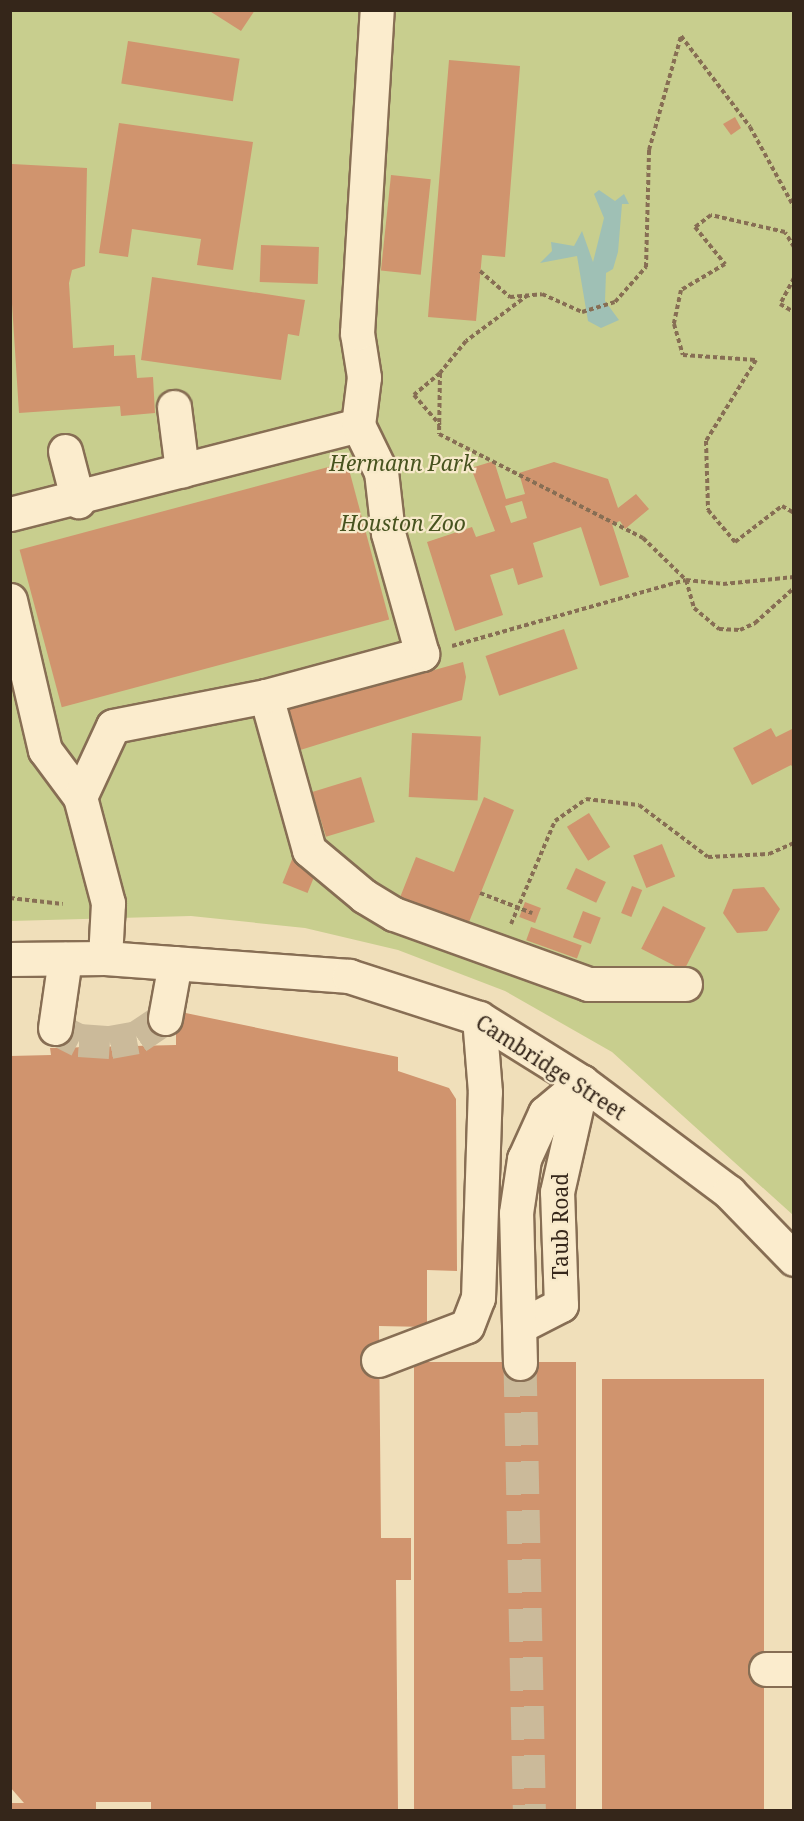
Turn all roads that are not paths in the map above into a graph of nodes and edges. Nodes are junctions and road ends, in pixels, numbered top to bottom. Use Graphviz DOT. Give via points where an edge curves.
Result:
graph roads {
  1 [pos="377,10"];
  2 [pos="174,406"];
  3 [pos="358,425"];
  4 [pos="65,451"];
  5 [pos="182,470"];
  6 [pos="78,501"];
  7 [pos="10,514"];
  8 [pos="10,600"];
  9 [pos="266,696"];
  10 [pos="80,796"];
  11 [pos="105,958"];
  12 [pos="10,959"];
  13 [pos="65,959"];
  14 [pos="175,963"];
  15 [pos="685,984"];
  16 [pos="165,1018"];
  17 [pos="479,1018"];
  18 [pos="55,1028"];
  19 [pos="582,1082"];
  20 [pos="794,1258"];
  21 [pos="520,1326"];
  22 [pos="378,1360"];
  23 [pos="520,1363"];
  1 -- 3 [label="street" via="357,333 364,377"];
  2 -- 5 [label="street"];
  3 -- 5 [label="street"];
  3 -- 9 [label="street" via="381,472 388,532 422,654"];
  4 -- 6 [label="street"];
  5 -- 6 [label="street"];
  6 -- 7 [label="street"];
  8 -- 10 [label="street" via="45,750"];
  9 -- 10 [label="street" via="113,726"];
  9 -- 15 [label="street" via="309,850 364,896 394,914 588,984"];
  10 -- 11 [label="street" via="108,903"];
  11 -- 13 [label="street, Cambridge Street"];
  11 -- 14 [label="street, Cambridge Street"];
  12 -- 13 [label="street, Cambridge Street"];
  13 -- 18 [label="street"];
  14 -- 16 [label="street"];
  14 -- 17 [label="street, Cambridge Street" via="349,976"];
  17 -- 19 [label="street, Cambridge Street"];
  17 -- 22 [label="street" via="485,1092 478,1298 467,1326"];
  19 -- 20 [label="street, Cambridge Street" via="729,1192"];
  19 -- 21 [label="street, Taub Road" via="545,1113 524,1160 516,1213"];
  19 -- 21 [label="street, Taub Road" via="557,1192 561,1305"];
  21 -- 23 [label="street, Taub Road"];
}
